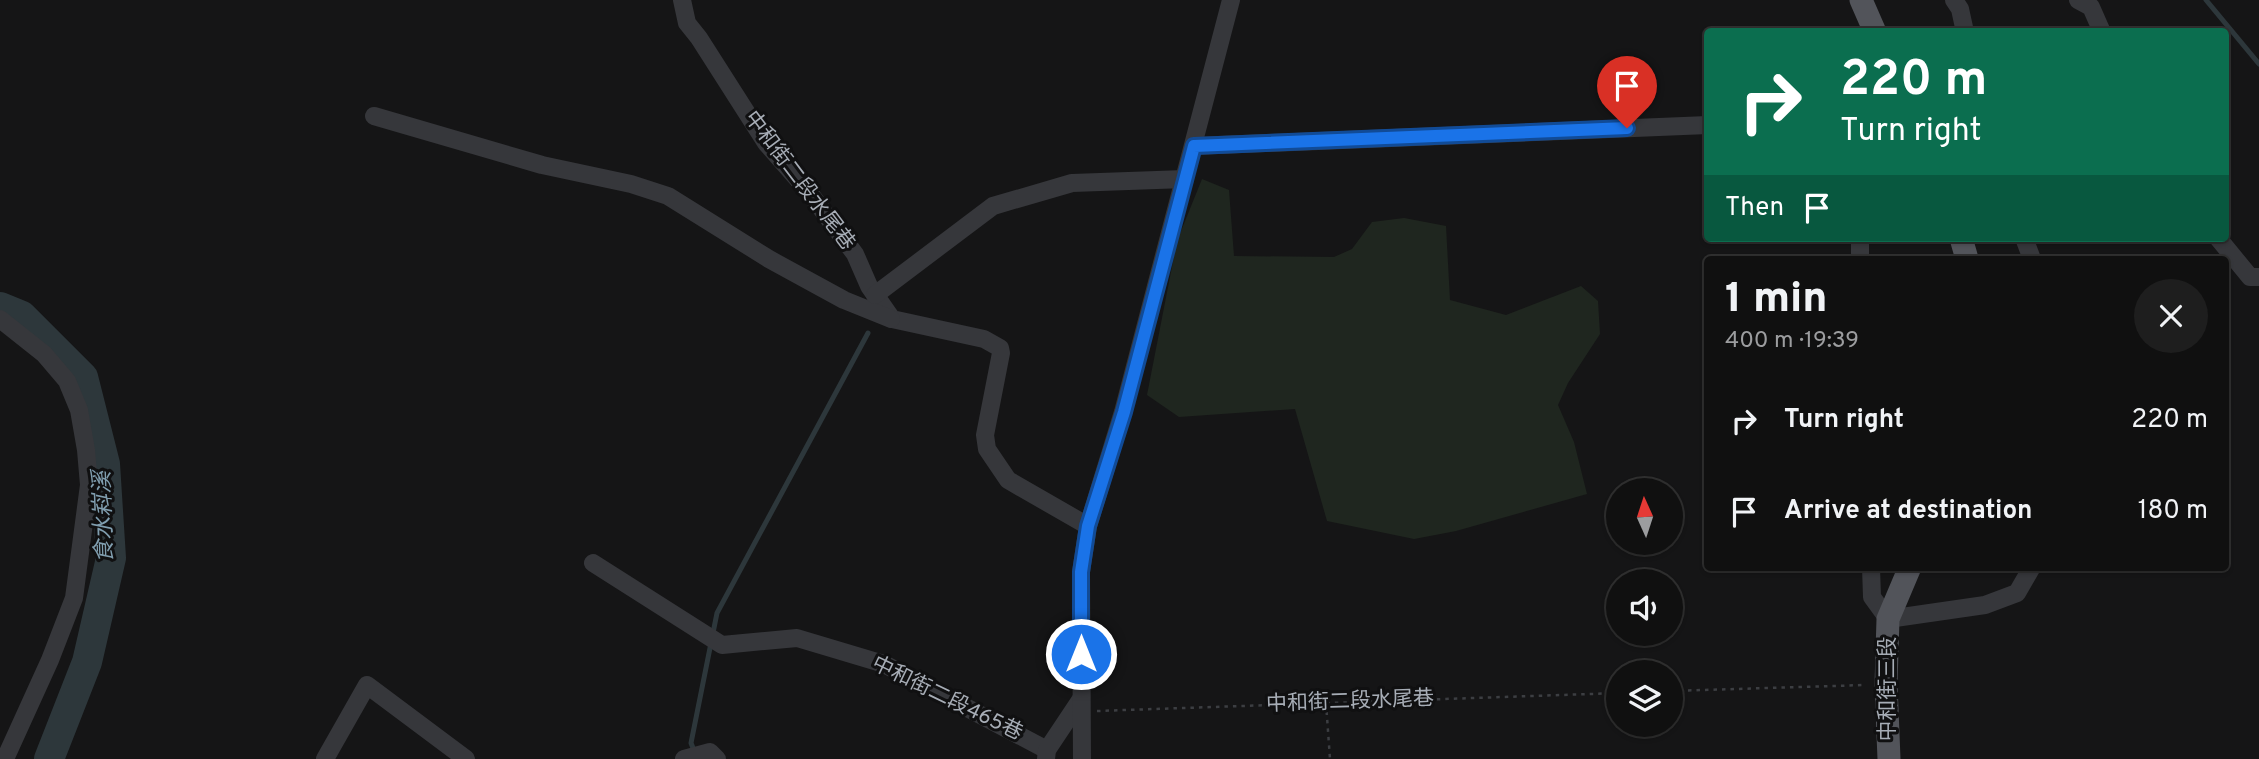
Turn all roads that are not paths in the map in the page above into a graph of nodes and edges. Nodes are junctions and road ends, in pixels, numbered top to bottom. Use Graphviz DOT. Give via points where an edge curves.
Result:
graph roads {
  1 [pos="682,0"];
  2 [pos="1231,0"];
  3 [pos="1861,0"];
  4 [pos="1954,0"];
  5 [pos="2078,0"];
  6 [pos="1873,28"];
  7 [pos="1964,28"];
  8 [pos="2100,28"];
  9 [pos="374,116"];
  10 [pos="1704,125"];
  11 [pos="1194,146"];
  12 [pos="1185,179"];
  13 [pos="2221,242"];
  14 [pos="2259,277"];
  15 [pos="875,295"];
  16 [pos="0,319"];
  17 [pos="892,319"];
  18 [pos="1088,526"];
  19 [pos="593,563"];
  20 [pos="1871,571"];
  21 [pos="1908,571"];
  22 [pos="2030,571"];
  23 [pos="1888,619"];
  24 [pos="1081,706"];
  25 [pos="1046,754"];
  26 [pos="714,755"];
  27 [pos="5,759"];
  28 [pos="324,759"];
  29 [pos="466,759"];
  30 [pos="684,759"];
  31 [pos="1082,759"];
  32 [pos="1889,759"];
  1 -- 15 [label="street, 中和街二段水尾巷" via="687,23 766,143 855,254"];
  2 -- 11 [label="street"];
  3 -- 6 [label="main road"];
  4 -- 7 [label="street"];
  5 -- 8 [label="street" via="2091,7"];
  9 -- 17 [label="street" via="668,196 769,260 844,300"];
  10 -- 11 [label="street"];
  11 -- 12 [label="street"];
  12 -- 15 [label="street" via="1072,183 993,206"];
  12 -- 18 [label="street" via="1124,412"];
  13 -- 14 [label="street" via="2250,277"];
  15 -- 17 [label="street, 中和街二段水尾巷"];
  16 -- 27 [label="street" via="44,354 67,381 79,410 89,485 74,598"];
  17 -- 18 [label="street" via="984,339 1000,348 985,435 987,449 1008,480"];
  18 -- 24 [label="street" via="1081,572"];
  19 -- 25 [label="street, 中和街二段465巷" via="722,645 797,638 884,664"];
  20 -- 23 [label="street" via="1872,597"];
  21 -- 23 [label="main road, 中和街三段"];
  22 -- 23 [label="street, 中和街三段" via="2017,593 1985,606"];
  23 -- 32 [label="main road, 中和街三段"];
  24 -- 25 [label="street"];
  24 -- 31 [label="street"];
  26 -- 30 [label="street"];
  28 -- 29 [label="street" via="367,685"];
}
